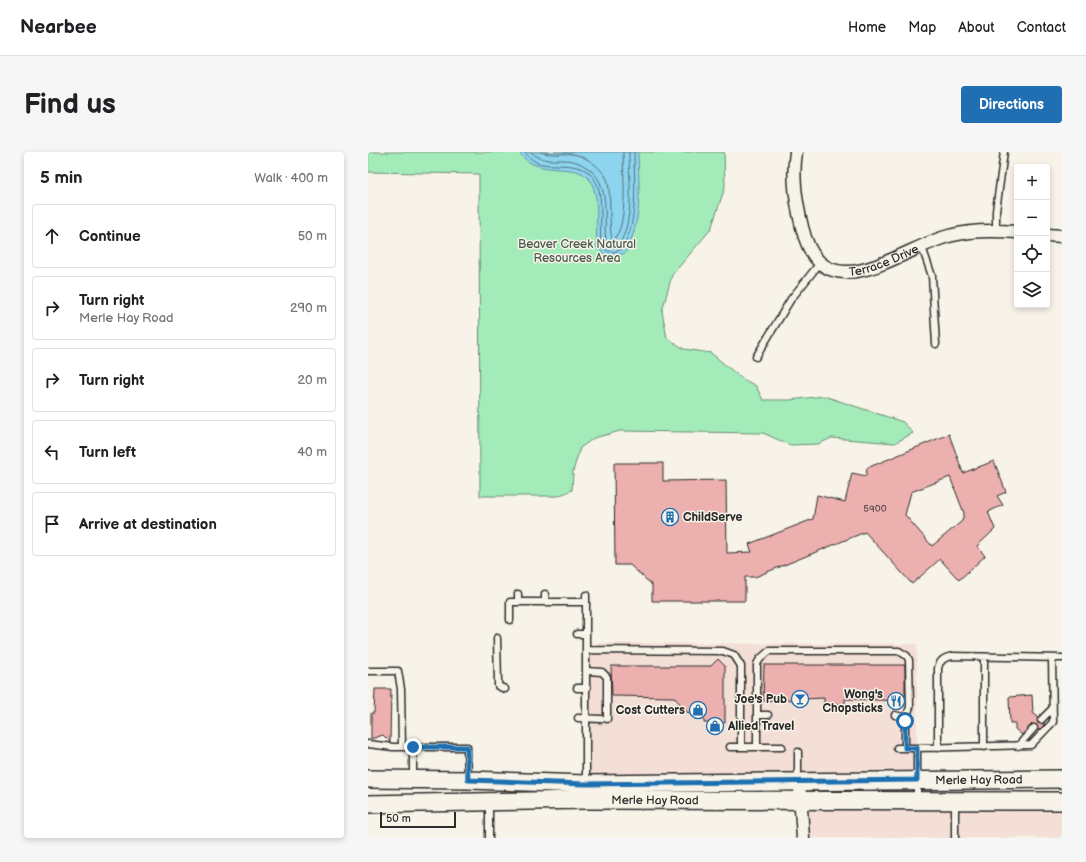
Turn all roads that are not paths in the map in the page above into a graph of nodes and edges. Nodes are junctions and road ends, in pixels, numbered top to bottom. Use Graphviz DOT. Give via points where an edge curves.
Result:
graph roads {
  1 [pos="796,152"];
  2 [pos="1004,152"];
  3 [pos="996,231"];
  4 [pos="1014,232"];
  5 [pos="1050,235"];
  6 [pos="1062,236"];
  7 [pos="922,247"];
  8 [pos="820,263"];
  9 [pos="936,344"];
  10 [pos="756,357"];
  11 [pos="518,594"];
  12 [pos="545,594"];
  13 [pos="586,595"];
  14 [pos="518,602"];
  15 [pos="545,602"];
  16 [pos="586,602"];
  17 [pos="510,620"];
  18 [pos="577,634"];
  19 [pos="586,634"];
  20 [pos="497,638"];
  21 [pos="586,650"];
  22 [pos="984,657"];
  23 [pos="1052,658"];
  24 [pos="1062,658"];
  25 [pos="368,671"];
  26 [pos="586,671"];
  27 [pos="577,688"];
  28 [pos="587,688"];
  29 [pos="505,689"];
  30 [pos="1052,710"];
  31 [pos="757,715"];
  32 [pos="768,715"];
  33 [pos="895,715"];
  34 [pos="578,718"];
  35 [pos="906,718"];
  36 [pos="587,719"];
  37 [pos="1041,720"];
  38 [pos="1034,728"];
  39 [pos="368,744"];
  40 [pos="1018,746"];
  41 [pos="402,747"];
  42 [pos="413,747"];
  43 [pos="730,747"];
  44 [pos="741,747"];
  45 [pos="757,747"];
  46 [pos="782,747"];
  47 [pos="984,747"];
  48 [pos="898,748"];
  49 [pos="905,748"];
  50 [pos="917,748"];
  51 [pos="938,748"];
  52 [pos="798,752"];
  53 [pos="368,779"];
  54 [pos="1062,779"];
  55 [pos="413,780"];
  56 [pos="468,780"];
  57 [pos="917,780"];
  58 [pos="798,782"];
  59 [pos="586,792"];
  60 [pos="802,800"];
  61 [pos="917,801"];
  62 [pos="1062,801"];
  63 [pos="955,802"];
  64 [pos="489,803"];
  65 [pos="368,804"];
  66 [pos="489,838"];
  67 [pos="803,838"];
  68 [pos="955,838"];
  1 -- 8 [label="street, Terrace Drive" via="793,172 798,212 809,247"];
  2 -- 3 [label="lane" via="996,211"];
  3 -- 4 [label="street, Terrace Drive"];
  3 -- 7 [label="street, Terrace Drive" via="962,233"];
  5 -- 6 [label="street"];
  7 -- 8 [label="street, Terrace Drive" via="852,273 828,269"];
  7 -- 9 [label="lane" via="932,276"];
  8 -- 10 [label="lane" via="791,299"];
  11 -- 14 [label="lane"];
  12 -- 15 [label="lane"];
  13 -- 16 [label="lane"];
  14 -- 15 [label="lane"];
  14 -- 17 [label="lane" via="510,602"];
  15 -- 16 [label="lane"];
  16 -- 19 [label="lane"];
  18 -- 19 [label="lane"];
  19 -- 21 [label="lane"];
  20 -- 29 [label="lane" via="498,686"];
  21 -- 26 [label="lane"];
  21 -- 44 [label="lane" via="729,652 739,660 741,666"];
  22 -- 23 [label="lane"];
  22 -- 47 [label="lane"];
  22 -- 51 [label="lane" via="952,656 940,663"];
  23 -- 24 [label="lane"];
  23 -- 30 [label="lane"];
  25 -- 41 [label="lane" via="398,671 401,689"];
  26 -- 28 [label="lane"];
  26 -- 36 [label="lane" via="602,672 606,677 604,719"];
  27 -- 28 [label="lane"];
  28 -- 36 [label="lane"];
  30 -- 37 [label="lane"];
  30 -- 40 [label="lane" via="1053,722 1031,745"];
  31 -- 32 [label="lane"];
  31 -- 35 [label="lane" via="757,664 769,651 899,651 909,660 910,708"];
  31 -- 45 [label="lane"];
  33 -- 35 [label="lane"];
  34 -- 36 [label="lane"];
  35 -- 49 [label="lane"];
  36 -- 59 [label="lane"];
  38 -- 40 [label="lane"];
  39 -- 41 [label="lane"];
  40 -- 47 [label="lane"];
  41 -- 42 [label="lane"];
  42 -- 55 [label="lane"];
  42 -- 56 [label="lane" via="467,747"];
  43 -- 44 [label="lane"];
  44 -- 45 [label="lane"];
  45 -- 46 [label="lane"];
  47 -- 51 [label="lane"];
  48 -- 49 [label="lane"];
  49 -- 50 [label="lane"];
  50 -- 51 [label="lane"];
  50 -- 57 [label="lane"];
  52 -- 58 [label="lane"];
  53 -- 55 [label="main road, Merle Hay Road"];
  54 -- 57 [label="main road, Merle Hay Road"];
  55 -- 56 [label="main road, Merle Hay Road"];
  56 -- 59 [label="main road, Merle Hay Road"];
  57 -- 58 [label="main road, Merle Hay Road"];
  57 -- 61 [label="lane"];
  58 -- 59 [label="main road, Merle Hay Road"];
  58 -- 60 [label="street"];
  59 -- 60 [label="main road, Merle Hay Road"];
  59 -- 64 [label="main road, Merle Hay Road"];
  60 -- 61 [label="main road, Merle Hay Road"];
  60 -- 67 [label="street"];
  61 -- 63 [label="main road, Merle Hay Road"];
  62 -- 63 [label="main road, Merle Hay Road"];
  63 -- 68 [label="lane"];
  64 -- 65 [label="main road, Merle Hay Road"];
  64 -- 66 [label="lane"];
}
